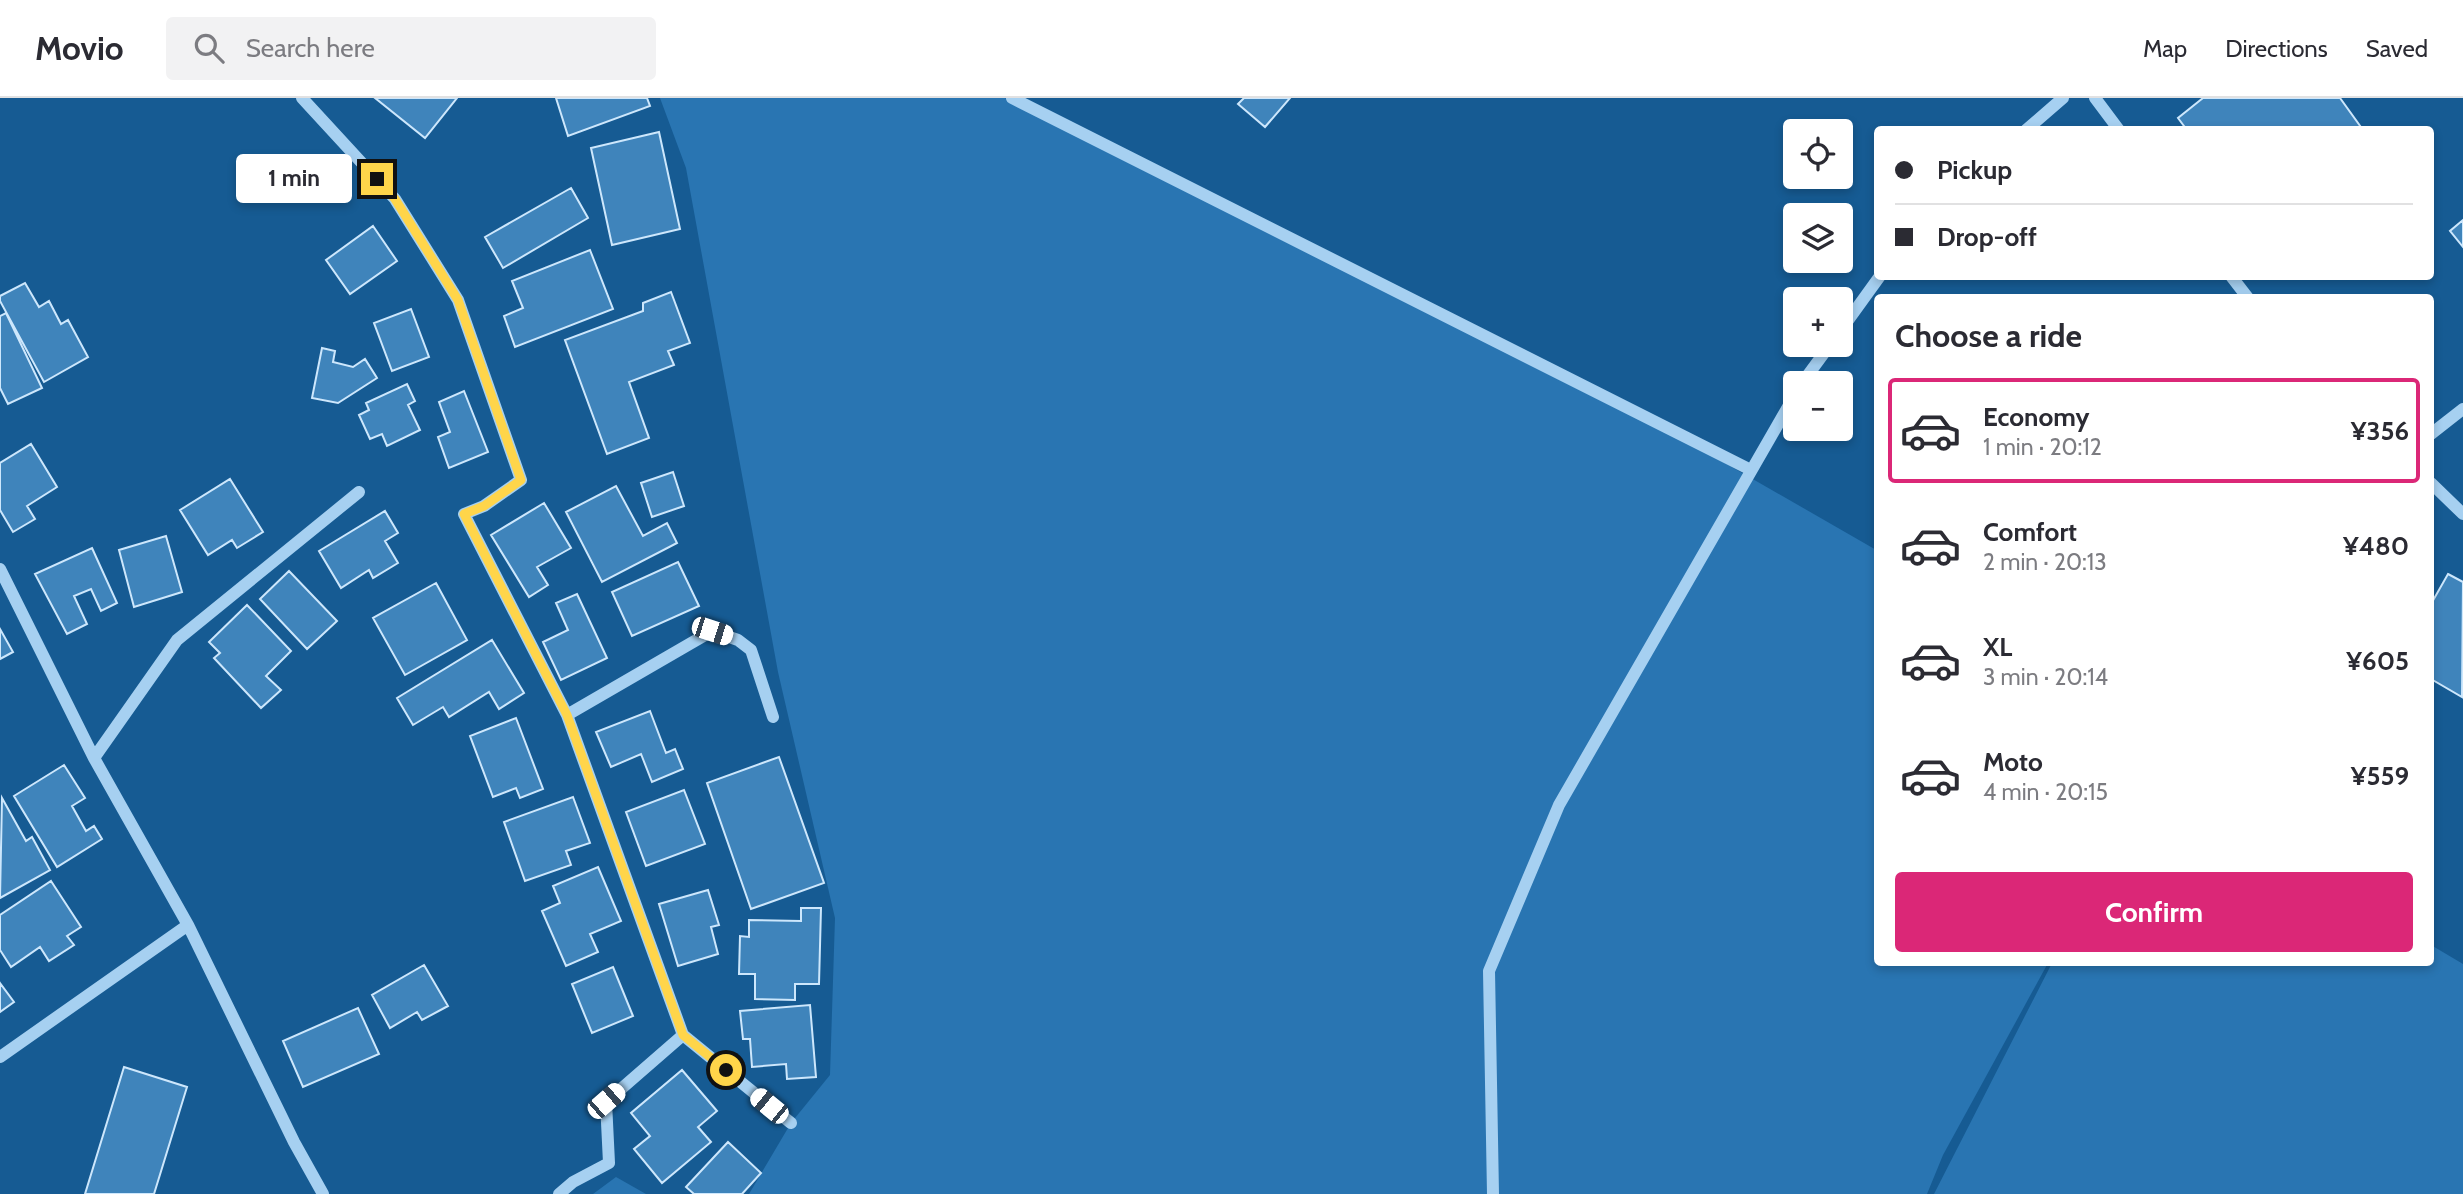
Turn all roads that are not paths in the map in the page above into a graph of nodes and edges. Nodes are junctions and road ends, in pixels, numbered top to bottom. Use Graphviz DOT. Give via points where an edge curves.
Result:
graph roads {
  1 [pos="302,98"];
  2 [pos="1012,98"];
  3 [pos="2063,98"];
  4 [pos="2095,98"];
  5 [pos="2031,126"];
  6 [pos="2116,126"];
  7 [pos="1877,280"];
  8 [pos="2234,280"];
  9 [pos="2245,294"];
  10 [pos="1853,313"];
  11 [pos="2463,409"];
  12 [pos="1783,415"];
  13 [pos="2434,432"];
  14 [pos="1751,470"];
  15 [pos="2434,486"];
  16 [pos="359,492"];
  17 [pos="2463,514"];
  18 [pos="0,569"];
  19 [pos="567,715"];
  20 [pos="773,717"];
  21 [pos="94,758"];
  22 [pos="188,925"];
  23 [pos="683,1035"];
  24 [pos="0,1057"];
  25 [pos="791,1123"];
  26 [pos="323,1194"];
  27 [pos="559,1194"];
  28 [pos="1493,1194"];
  1 -- 19 [label="street" via="395,199 458,300 521,480 464,514"];
  2 -- 14 [label="street"];
  3 -- 5 [label="street"];
  4 -- 6 [label="street"];
  7 -- 10 [label="street"];
  8 -- 9 [label="street"];
  11 -- 13 [label="street"];
  12 -- 14 [label="street"];
  14 -- 28 [label="street" via="1559,805 1489,971"];
  15 -- 17 [label="street"];
  16 -- 21 [label="street" via="177,640"];
  18 -- 21 [label="street"];
  19 -- 20 [label="street" via="712,631 751,650"];
  19 -- 23 [label="street"];
  21 -- 22 [label="street"];
  22 -- 24 [label="street"];
  22 -- 26 [label="street"];
  23 -- 25 [label="street"];
  23 -- 27 [label="street" via="606,1101 609,1163"];
}
